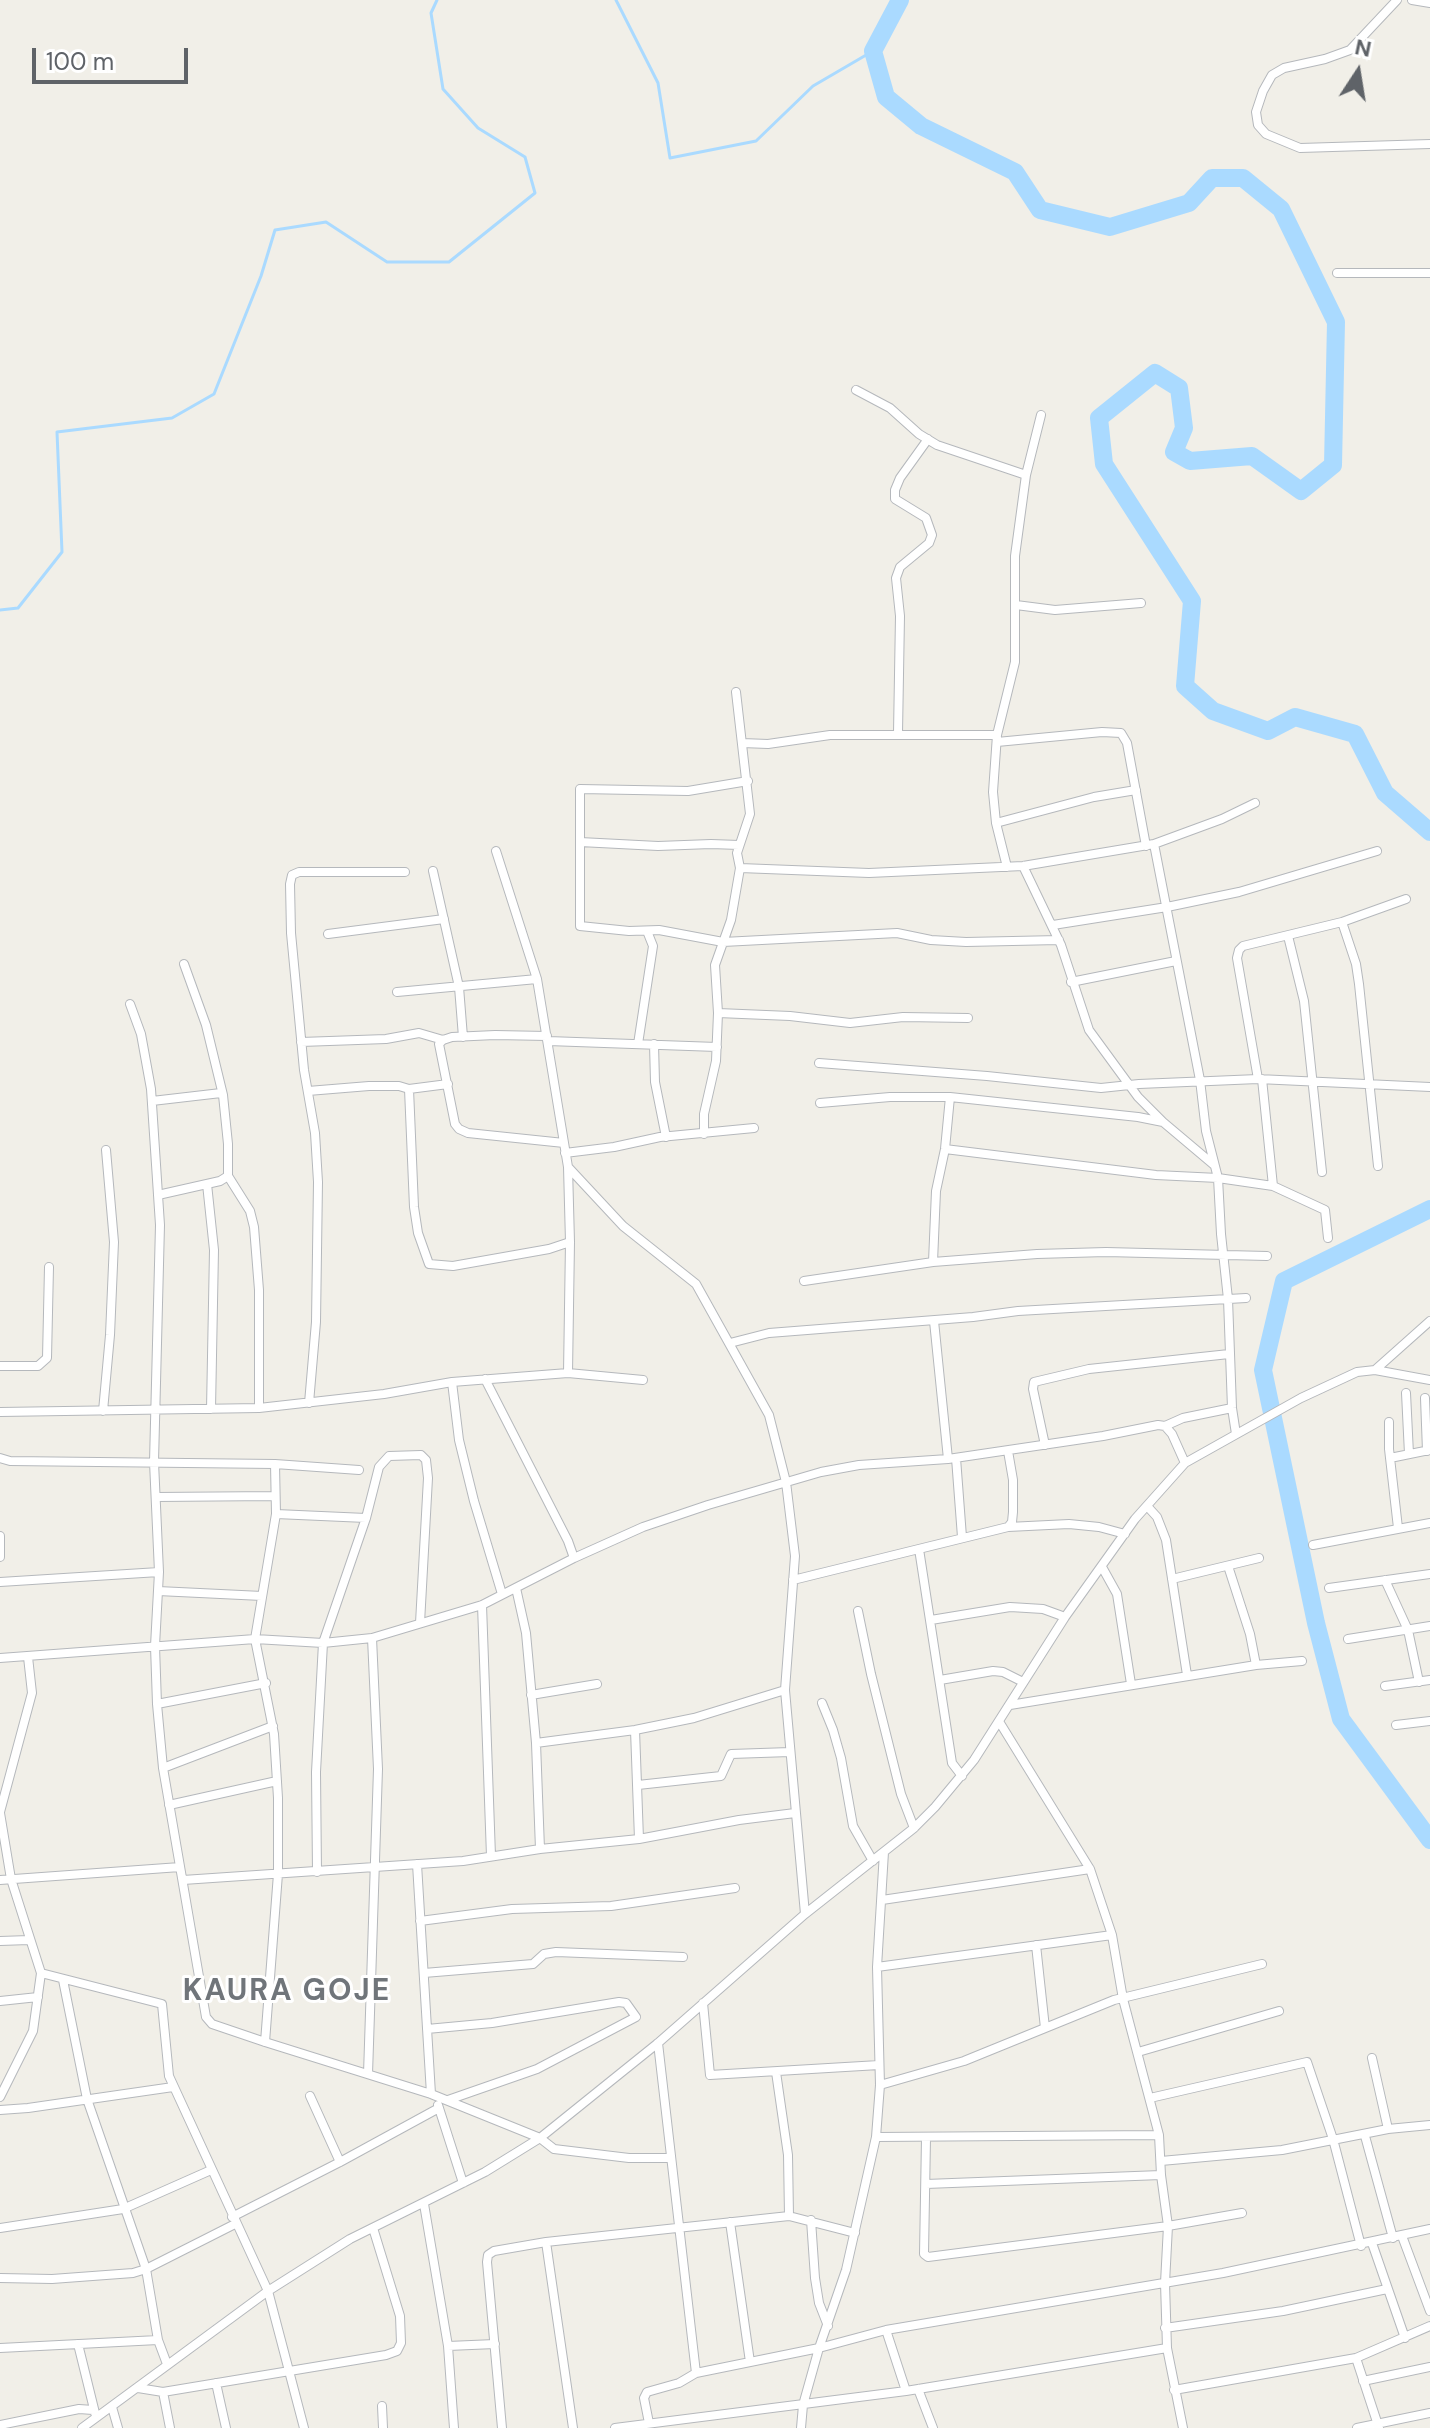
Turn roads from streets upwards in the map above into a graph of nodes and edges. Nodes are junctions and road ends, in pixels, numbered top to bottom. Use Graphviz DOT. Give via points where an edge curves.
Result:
graph roads {
  1 [pos="1397,0"];
  2 [pos="1412,0"];
  3 [pos="1430,3"];
  4 [pos="1430,144"];
  5 [pos="1337,273"];
  6 [pos="1430,273"];
  7 [pos="856,390"];
  8 [pos="1041,415"];
  9 [pos="928,439"];
  10 [pos="1026,475"];
  11 [pos="1141,603"];
  12 [pos="1016,605"];
  13 [pos="736,692"];
  14 [pos="898,733"];
  15 [pos="997,738"];
  16 [pos="742,743"];
  17 [pos="748,781"];
  18 [pos="1136,790"];
  19 [pos="1255,803"];
  20 [pos="996,823"];
  21 [pos="580,842"];
  22 [pos="739,845"];
  23 [pos="1150,845"];
  24 [pos="496,851"];
  25 [pos="1377,851"];
  26 [pos="1023,866"];
  27 [pos="1007,867"];
  28 [pos="740,868"];
  29 [pos="433,871"];
  30 [pos="405,872"];
  31 [pos="1406,899"];
  32 [pos="1167,907"];
  33 [pos="444,919"];
  34 [pos="1342,922"];
  35 [pos="1053,925"];
  36 [pos="647,931"];
  37 [pos="328,934"];
  38 [pos="1288,936"];
  39 [pos="1059,940"];
  40 [pos="723,942"];
  41 [pos="1176,961"];
  42 [pos="184,964"];
  43 [pos="537,979"];
  44 [pos="1071,982"];
  45 [pos="459,987"];
  46 [pos="397,992"];
  47 [pos="130,1004"];
  48 [pos="718,1013"];
  49 [pos="968,1018"];
  50 [pos="463,1037"];
  51 [pos="548,1039"];
  52 [pos="443,1040"];
  53 [pos="301,1042"];
  54 [pos="638,1044"];
  55 [pos="654,1044"];
  56 [pos="717,1047"];
  57 [pos="819,1063"];
  58 [pos="1260,1079"];
  59 [pos="1200,1080"];
  60 [pos="1311,1082"];
  61 [pos="448,1084"];
  62 [pos="1128,1084"];
  63 [pos="1370,1085"];
  64 [pos="1430,1087"];
  65 [pos="409,1089"];
  66 [pos="308,1091"];
  67 [pos="221,1093"];
  68 [pos="950,1097"];
  69 [pos="152,1101"];
  70 [pos="820,1103"];
  71 [pos="1163,1122"];
  72 [pos="754,1128"];
  73 [pos="704,1134"];
  74 [pos="666,1137"];
  75 [pos="565,1148"];
  76 [pos="945,1149"];
  77 [pos="106,1150"];
  78 [pos="1214,1165"];
  79 [pos="1378,1166"];
  80 [pos="568,1167"];
  81 [pos="1322,1172"];
  82 [pos="228,1176"];
  83 [pos="1218,1178"];
  84 [pos="207,1184"];
  85 [pos="1273,1186"];
  86 [pos="158,1195"];
  87 [pos="1328,1238"];
  88 [pos="570,1242"];
  89 [pos="1223,1254"];
  90 [pos="1267,1256"];
  91 [pos="933,1262"];
  92 [pos="49,1267"];
  93 [pos="804,1281"];
  94 [pos="1246,1298"];
  95 [pos="1228,1299"];
  96 [pos="934,1321"];
  97 [pos="1430,1321"];
  98 [pos="730,1343"];
  99 [pos="1229,1354"];
  100 [pos="0,1366"];
  101 [pos="1375,1370"];
  102 [pos="568,1373"];
  103 [pos="485,1379"];
  104 [pos="643,1380"];
  105 [pos="1430,1380"];
  106 [pos="452,1382"];
  107 [pos="1406,1393"];
  108 [pos="1425,1398"];
  109 [pos="309,1403"];
  110 [pos="259,1408"];
  111 [pos="1232,1408"];
  112 [pos="211,1409"];
  113 [pos="103,1411"];
  114 [pos="156,1411"];
  115 [pos="0,1412"];
  116 [pos="1389,1422"];
  117 [pos="1165,1426"];
  118 [pos="1236,1434"];
  119 [pos="1045,1445"];
  120 [pos="1008,1451"];
  121 [pos="1429,1451"];
  122 [pos="1409,1454"];
  123 [pos="0,1458"];
  124 [pos="1390,1458"];
  125 [pos="952,1459"];
  126 [pos="154,1462"];
  127 [pos="1185,1463"];
  128 [pos="275,1464"];
  129 [pos="359,1470"];
  130 [pos="786,1482"];
  131 [pos="275,1496"];
  132 [pos="156,1497"];
  133 [pos="1147,1506"];
  134 [pos="276,1514"];
  135 [pos="366,1518"];
  136 [pos="1430,1523"];
  137 [pos="1008,1527"];
  138 [pos="1398,1528"];
  139 [pos="1125,1534"];
  140 [pos="0,1536"];
  141 [pos="962,1537"];
  142 [pos="1313,1545"];
  143 [pos="919,1549"];
  144 [pos="0,1557"];
  145 [pos="574,1558"];
  146 [pos="1259,1558"];
  147 [pos="1228,1566"];
  148 [pos="1102,1567"];
  149 [pos="159,1572"];
  150 [pos="1430,1574"];
  151 [pos="1172,1579"];
  152 [pos="793,1580"];
  153 [pos="1385,1580"];
  154 [pos="0,1582"];
  155 [pos="516,1588"];
  156 [pos="1329,1588"];
  157 [pos="158,1591"];
  158 [pos="502,1594"];
  159 [pos="262,1596"];
  160 [pos="482,1605"];
  161 [pos="858,1611"];
  162 [pos="1065,1617"];
  163 [pos="931,1620"];
  164 [pos="420,1623"];
  165 [pos="1430,1626"];
  166 [pos="1408,1630"];
  167 [pos="372,1638"];
  168 [pos="255,1639"];
  169 [pos="1348,1639"];
  170 [pos="323,1643"];
  171 [pos="0,1645"];
  172 [pos="155,1646"];
  173 [pos="28,1657"];
  174 [pos="0,1658"];
  175 [pos="1302,1661"];
  176 [pos="1256,1665"];
  177 [pos="1187,1675"];
  178 [pos="940,1680"];
  179 [pos="1430,1681"];
  180 [pos="1023,1682"];
  181 [pos="1419,1682"];
  182 [pos="266,1683"];
  183 [pos="597,1684"];
  184 [pos="1131,1684"];
  185 [pos="1385,1686"];
  186 [pos="785,1690"];
  187 [pos="531,1695"];
  188 [pos="822,1703"];
  189 [pos="157,1704"];
  190 [pos="1010,1705"];
  191 [pos="1430,1721"];
  192 [pos="1000,1723"];
  193 [pos="1396,1725"];
  194 [pos="273,1726"];
  195 [pos="635,1730"];
  196 [pos="536,1743"];
  197 [pos="790,1752"];
  198 [pos="163,1768"];
  199 [pos="962,1776"];
  200 [pos="277,1781"];
  201 [pos="638,1785"];
  202 [pos="169,1805"];
  203 [pos="0,1813"];
  204 [pos="795,1813"];
  205 [pos="914,1828"];
  206 [pos="639,1839"];
  207 [pos="540,1849"];
  208 [pos="884,1852"];
  209 [pos="491,1856"];
  210 [pos="873,1861"];
  211 [pos="417,1864"];
  212 [pos="180,1867"];
  213 [pos="373,1868"];
  214 [pos="1090,1869"];
  215 [pos="317,1872"];
  216 [pos="278,1874"];
  217 [pos="11,1879"];
  218 [pos="0,1880"];
  219 [pos="183,1880"];
  220 [pos="735,1888"];
  221 [pos="882,1900"];
  222 [pos="805,1914"];
  223 [pos="420,1921"];
  224 [pos="1112,1935"];
  225 [pos="29,1940"];
  226 [pos="0,1941"];
  227 [pos="1036,1945"];
  228 [pos="683,1957"];
  229 [pos="1262,1964"];
  230 [pos="877,1967"];
  231 [pos="41,1973"];
  232 [pos="424,1973"];
  233 [pos="63,1980"];
  234 [pos="38,1997"];
  235 [pos="1123,1999"];
  236 [pos="0,2001"];
  237 [pos="703,2003"];
  238 [pos="1279,2011"];
  239 [pos="1045,2028"];
  240 [pos="427,2029"];
  241 [pos="265,2042"];
  242 [pos="658,2043"];
  243 [pos="1138,2052"];
  244 [pos="1372,2058"];
  245 [pos="879,2065"];
  246 [pos="776,2072"];
  247 [pos="368,2074"];
  248 [pos="880,2085"];
  249 [pos="173,2087"];
  250 [pos="434,2095"];
  251 [pos="310,2096"];
  252 [pos="0,2097"];
  253 [pos="1150,2098"];
  254 [pos="87,2099"];
  255 [pos="447,2100"];
  256 [pos="439,2108"];
  257 [pos="0,2110"];
  258 [pos="1430,2125"];
  259 [pos="1388,2129"];
  260 [pos="1159,2135"];
  261 [pos="1365,2136"];
  262 [pos="876,2137"];
  263 [pos="540,2138"];
  264 [pos="926,2138"];
  265 [pos="1333,2139"];
  266 [pos="670,2158"];
  267 [pos="1161,2161"];
  268 [pos="340,2162"];
  269 [pos="211,2170"];
  270 [pos="1161,2175"];
  271 [pos="463,2183"];
  272 [pos="926,2184"];
  273 [pos="424,2204"];
  274 [pos="123,2209"];
  275 [pos="1242,2213"];
  276 [pos="789,2216"];
  277 [pos="234,2220"];
  278 [pos="811,2220"];
  279 [pos="730,2222"];
  280 [pos="1168,2226"];
  281 [pos="0,2228"];
  282 [pos="373,2228"];
  283 [pos="677,2228"];
  284 [pos="1430,2229"];
  285 [pos="855,2233"];
  286 [pos="1397,2237"];
  287 [pos="546,2242"];
  288 [pos="1372,2243"];
  289 [pos="1361,2246"];
  290 [pos="146,2269"];
  291 [pos="0,2278"];
  292 [pos="1165,2283"];
  293 [pos="1387,2289"];
  294 [pos="268,2291"];
  295 [pos="1430,2311"];
  296 [pos="828,2326"];
  297 [pos="1430,2326"];
  298 [pos="1165,2328"];
  299 [pos="886,2330"];
  300 [pos="1405,2338"];
  301 [pos="158,2340"];
  302 [pos="78,2344"];
  303 [pos="495,2344"];
  304 [pos="448,2346"];
  305 [pos="0,2348"];
  306 [pos="819,2348"];
  307 [pos="1167,2348"];
  308 [pos="1356,2358"];
  309 [pos="750,2362"];
  310 [pos="167,2364"];
  311 [pos="1430,2367"];
  312 [pos="289,2370"];
  313 [pos="696,2373"];
  314 [pos="1363,2381"];
  315 [pos="216,2383"];
  316 [pos="138,2388"];
  317 [pos="918,2389"];
  318 [pos="1174,2390"];
  319 [pos="906,2391"];
  320 [pos="163,2392"];
  321 [pos="803,2405"];
  322 [pos="382,2406"];
  323 [pos="112,2407"];
  324 [pos="95,2413"];
  325 [pos="1430,2413"];
  326 [pos="649,2423"];
  327 [pos="0,2425"];
  328 [pos="1379,2426"];
  329 [pos="932,2427"];
  330 [pos="82,2428"];
  331 [pos="118,2428"];
  332 [pos="170,2428"];
  333 [pos="226,2428"];
  334 [pos="304,2428"];
  335 [pos="383,2428"];
  336 [pos="454,2428"];
  337 [pos="502,2428"];
  338 [pos="573,2428"];
  339 [pos="615,2428"];
  340 [pos="801,2428"];
  341 [pos="920,2428"];
  342 [pos="1183,2428"];
  343 [pos="1357,2428"];
  1 -- 4 [label="street" via="1350,50 1272,75 1256,112 1258,125 1266,134 1300,148"];
  2 -- 3 [label="street"];
  5 -- 6 [label="street"];
  7 -- 9 [label="street" via="890,408"];
  8 -- 10 [label="street"];
  9 -- 10 [label="street"];
  9 -- 14 [label="street" via="895,490 895,499 926,518 932,535 896,578"];
  10 -- 12 [label="street" via="1015,556"];
  11 -- 12 [label="street" via="1055,610"];
  12 -- 15 [label="street" via="1015,662"];
  13 -- 16 [label="street"];
  14 -- 15 [label="street"];
  14 -- 16 [label="street"];
  15 -- 18 [label="street" via="1121,733"];
  15 -- 20 [label="street"];
  16 -- 17 [label="street"];
  17 -- 21 [label="street" via="688,791 580,789"];
  17 -- 22 [label="street" via="750,814"];
  18 -- 20 [label="street"];
  18 -- 23 [label="street"];
  19 -- 23 [label="street"];
  20 -- 27 [label="street"];
  21 -- 22 [label="street"];
  21 -- 36 [label="street" via="580,926"];
  22 -- 28 [label="street"];
  23 -- 26 [label="street"];
  23 -- 32 [label="street"];
  24 -- 43 [label="street"];
  25 -- 32 [label="street" via="1239,892"];
  26 -- 27 [label="street"];
  26 -- 35 [label="street"];
  27 -- 28 [label="street" via="869,873"];
  28 -- 40 [label="street"];
  29 -- 33 [label="street"];
  30 -- 53 [label="street" via="292,875 291,933"];
  31 -- 34 [label="street"];
  32 -- 35 [label="street"];
  32 -- 41 [label="street"];
  33 -- 37 [label="street"];
  33 -- 45 [label="street"];
  34 -- 38 [label="street"];
  34 -- 63 [label="street" via="1356,964"];
  35 -- 39 [label="street"];
  36 -- 40 [label="street"];
  36 -- 54 [label="street" via="653,946"];
  38 -- 58 [label="street" via="1243,946 1237,958"];
  38 -- 60 [label="street" via="1304,1001"];
  39 -- 40 [label="street" via="966,942 897,933"];
  39 -- 44 [label="street"];
  40 -- 48 [label="street" via="715,965"];
  41 -- 44 [label="street"];
  41 -- 59 [label="street"];
  42 -- 67 [label="street" via="206,1025"];
  43 -- 45 [label="street"];
  43 -- 51 [label="street"];
  44 -- 62 [label="street" via="1089,1030"];
  45 -- 46 [label="street"];
  45 -- 50 [label="street"];
  47 -- 69 [label="street" via="141,1034"];
  48 -- 49 [label="street" via="850,1023"];
  48 -- 56 [label="street"];
  50 -- 51 [label="street"];
  50 -- 52 [label="street"];
  51 -- 54 [label="street"];
  51 -- 75 [label="street"];
  52 -- 53 [label="street" via="419,1033"];
  52 -- 61 [label="street" via="439,1044"];
  53 -- 66 [label="street"];
  54 -- 55 [label="street"];
  55 -- 56 [label="street"];
  55 -- 74 [label="street"];
  56 -- 73 [label="street"];
  57 -- 62 [label="street" via="1074,1087"];
  58 -- 59 [label="street"];
  58 -- 60 [label="street"];
  58 -- 85 [label="street"];
  59 -- 62 [label="street"];
  59 -- 78 [label="street"];
  60 -- 63 [label="street"];
  60 -- 81 [label="street"];
  61 -- 65 [label="street"];
  61 -- 75 [label="street" via="459,1129"];
  62 -- 71 [label="street"];
  63 -- 64 [label="street"];
  63 -- 79 [label="street"];
  65 -- 66 [label="street"];
  65 -- 88 [label="street" via="414,1207 429,1264 453,1266"];
  66 -- 109 [label="street" via="318,1182"];
  67 -- 69 [label="street"];
  67 -- 82 [label="street"];
  68 -- 70 [label="street"];
  68 -- 71 [label="street"];
  68 -- 76 [label="street"];
  69 -- 86 [label="street"];
  71 -- 78 [label="street"];
  72 -- 73 [label="street"];
  73 -- 74 [label="street"];
  74 -- 75 [label="street" via="614,1147"];
  75 -- 80 [label="street"];
  76 -- 83 [label="street"];
  76 -- 91 [label="street" via="936,1191"];
  77 -- 113 [label="street" via="114,1242"];
  78 -- 83 [label="street"];
  80 -- 88 [label="street"];
  80 -- 98 [label="street" via="623,1226 696,1284"];
  82 -- 84 [label="street"];
  82 -- 110 [label="street" via="250,1211 257,1246"];
  83 -- 85 [label="street"];
  83 -- 89 [label="street"];
  84 -- 86 [label="street"];
  84 -- 112 [label="street" via="214,1250"];
  85 -- 87 [label="street" via="1325,1210"];
  86 -- 114 [label="street"];
  88 -- 102 [label="street"];
  89 -- 90 [label="street"];
  89 -- 91 [label="street" via="1106,1252"];
  89 -- 95 [label="street"];
  91 -- 93 [label="street"];
  92 -- 100 [label="street" via="47,1358 38,1366"];
  94 -- 95 [label="street"];
  95 -- 96 [label="street"];
  95 -- 99 [label="street"];
  96 -- 98 [label="street" via="769,1333"];
  96 -- 125 [label="street"];
  97 -- 101 [label="street"];
  98 -- 130 [label="street" via="769,1415"];
  99 -- 111 [label="street"];
  99 -- 119 [label="street" via="1089,1369 1034,1382"];
  101 -- 105 [label="street"];
  101 -- 118 [label="street" via="1357,1372"];
  102 -- 103 [label="street"];
  102 -- 104 [label="street"];
  103 -- 106 [label="street"];
  103 -- 145 [label="street"];
  106 -- 109 [label="street"];
  106 -- 158 [label="street" via="463,1456"];
  107 -- 122 [label="street"];
  108 -- 121 [label="street"];
  109 -- 110 [label="street"];
  110 -- 112 [label="street"];
  111 -- 117 [label="street"];
  111 -- 118 [label="street"];
  112 -- 114 [label="street"];
  113 -- 114 [label="street"];
  113 -- 115 [label="street"];
  114 -- 126 [label="street"];
  116 -- 124 [label="street"];
  117 -- 119 [label="street"];
  117 -- 127 [label="street"];
  118 -- 127 [label="street"];
  119 -- 120 [label="street"];
  120 -- 125 [label="street"];
  120 -- 137 [label="street" via="1013,1512"];
  121 -- 122 [label="street"];
  122 -- 124 [label="street"];
  123 -- 126 [label="street"];
  124 -- 138 [label="street"];
  125 -- 130 [label="street" via="859,1465"];
  125 -- 141 [label="street"];
  126 -- 128 [label="street"];
  126 -- 132 [label="street"];
  127 -- 133 [label="street"];
  128 -- 129 [label="street"];
  128 -- 131 [label="street"];
  130 -- 145 [label="street" via="643,1527"];
  130 -- 152 [label="street"];
  131 -- 132 [label="street"];
  131 -- 134 [label="street"];
  132 -- 149 [label="street"];
  133 -- 139 [label="street"];
  133 -- 151 [label="street" via="1166,1540"];
  134 -- 135 [label="street"];
  134 -- 159 [label="street"];
  135 -- 164 [label="street" via="384,1459 404,1454 425,1457"];
  135 -- 170 [label="street"];
  136 -- 138 [label="street"];
  137 -- 139 [label="street" via="1069,1524"];
  137 -- 141 [label="street"];
  138 -- 142 [label="street"];
  139 -- 148 [label="street"];
  140 -- 144 [label="street"];
  141 -- 143 [label="street"];
  143 -- 152 [label="street"];
  143 -- 163 [label="street"];
  145 -- 155 [label="street"];
  146 -- 147 [label="street"];
  147 -- 151 [label="street"];
  147 -- 176 [label="street"];
  148 -- 162 [label="street"];
  148 -- 184 [label="street" via="1117,1594"];
  149 -- 154 [label="street"];
  149 -- 157 [label="street"];
  150 -- 153 [label="street"];
  151 -- 177 [label="street"];
  152 -- 186 [label="street"];
  153 -- 156 [label="street"];
  153 -- 166 [label="street"];
  155 -- 158 [label="street"];
  155 -- 187 [label="street"];
  157 -- 159 [label="street"];
  157 -- 172 [label="street"];
  158 -- 160 [label="street"];
  159 -- 168 [label="street"];
  160 -- 164 [label="street"];
  160 -- 209 [label="street"];
  161 -- 205 [label="street" via="901,1794"];
  162 -- 163 [label="street" via="1010,1607"];
  162 -- 180 [label="street"];
  163 -- 178 [label="street"];
  164 -- 167 [label="street"];
  165 -- 166 [label="street"];
  166 -- 169 [label="street"];
  166 -- 181 [label="street"];
  167 -- 170 [label="street"];
  167 -- 213 [label="street" via="378,1769"];
  168 -- 170 [label="street"];
  168 -- 172 [label="street"];
  168 -- 182 [label="street"];
  170 -- 215 [label="street" via="316,1751"];
  171 -- 174 [label="street"];
  172 -- 173 [label="street"];
  172 -- 189 [label="street"];
  173 -- 174 [label="street"];
  173 -- 203 [label="street" via="32,1693"];
  175 -- 176 [label="street"];
  176 -- 177 [label="street"];
  177 -- 184 [label="street"];
  178 -- 180 [label="street" via="993,1671"];
  178 -- 199 [label="street" via="952,1763"];
  179 -- 181 [label="street"];
  180 -- 190 [label="street"];
  181 -- 185 [label="street"];
  182 -- 189 [label="street"];
  182 -- 194 [label="street"];
  183 -- 187 [label="street"];
  184 -- 190 [label="street"];
  186 -- 195 [label="street"];
  186 -- 197 [label="street"];
  187 -- 196 [label="street"];
  188 -- 210 [label="street" via="841,1758 853,1826"];
  189 -- 198 [label="street"];
  190 -- 192 [label="street"];
  191 -- 193 [label="street"];
  192 -- 199 [label="street"];
  192 -- 214 [label="street"];
  194 -- 198 [label="street"];
  194 -- 200 [label="street"];
  195 -- 196 [label="street"];
  195 -- 201 [label="street"];
  196 -- 207 [label="street"];
  197 -- 201 [label="street" via="731,1754 721,1776"];
  197 -- 204 [label="street"];
  198 -- 202 [label="street"];
  199 -- 205 [label="street"];
  200 -- 202 [label="street"];
  200 -- 216 [label="street"];
  201 -- 206 [label="street"];
  202 -- 212 [label="street"];
  203 -- 217 [label="street"];
  204 -- 206 [label="street"];
  204 -- 222 [label="street"];
  205 -- 208 [label="street"];
  206 -- 207 [label="street"];
  207 -- 209 [label="street"];
  208 -- 210 [label="street"];
  208 -- 221 [label="street"];
  209 -- 211 [label="street"];
  210 -- 222 [label="street"];
  211 -- 213 [label="street"];
  211 -- 223 [label="street"];
  212 -- 217 [label="street"];
  212 -- 219 [label="street"];
  213 -- 215 [label="street"];
  213 -- 247 [label="street"];
  214 -- 221 [label="street"];
  214 -- 224 [label="street"];
  215 -- 216 [label="street"];
  216 -- 219 [label="street"];
  216 -- 241 [label="street"];
  217 -- 218 [label="street"];
  217 -- 225 [label="street"];
  219 -- 241 [label="street" via="206,2017 212,2024"];
  220 -- 223 [label="street" via="611,1906 512,1909"];
  221 -- 230 [label="street"];
  222 -- 237 [label="street"];
  223 -- 232 [label="street"];
  224 -- 227 [label="street"];
  224 -- 235 [label="street"];
  225 -- 226 [label="street"];
  225 -- 231 [label="street"];
  227 -- 230 [label="street"];
  227 -- 239 [label="street"];
  228 -- 232 [label="street" via="556,1952 533,1964"];
  229 -- 235 [label="street"];
  230 -- 245 [label="street"];
  231 -- 233 [label="street"];
  231 -- 234 [label="street"];
  232 -- 240 [label="street"];
  233 -- 249 [label="street" via="162,2004"];
  233 -- 254 [label="street"];
  234 -- 236 [label="street"];
  234 -- 252 [label="street" via="33,2031"];
  235 -- 239 [label="street"];
  235 -- 243 [label="street"];
  237 -- 242 [label="street"];
  237 -- 246 [label="street" via="710,2075"];
  238 -- 243 [label="street"];
  239 -- 248 [label="street" via="964,2061"];
  240 -- 250 [label="street"];
  240 -- 255 [label="street" via="619,2002 636,2017 537,2069"];
  241 -- 247 [label="street"];
  242 -- 263 [label="street"];
  242 -- 266 [label="street"];
  243 -- 253 [label="street"];
  244 -- 259 [label="street"];
  245 -- 246 [label="street"];
  245 -- 248 [label="street"];
  246 -- 276 [label="street" via="788,2155"];
  247 -- 250 [label="street"];
  248 -- 262 [label="street"];
  249 -- 254 [label="street"];
  249 -- 269 [label="street"];
  250 -- 255 [label="street"];
  250 -- 256 [label="street"];
  251 -- 268 [label="street"];
  253 -- 260 [label="street"];
  253 -- 265 [label="street" via="1307,2062"];
  254 -- 257 [label="street"];
  254 -- 274 [label="street"];
  255 -- 263 [label="street"];
  256 -- 268 [label="street"];
  256 -- 271 [label="street"];
  258 -- 259 [label="street"];
  259 -- 261 [label="street"];
  260 -- 264 [label="street"];
  260 -- 267 [label="street"];
  261 -- 265 [label="street"];
  261 -- 286 [label="street"];
  262 -- 264 [label="street"];
  262 -- 285 [label="street"];
  263 -- 266 [label="street" via="566,2151"];
  263 -- 271 [label="street"];
  264 -- 272 [label="street"];
  265 -- 267 [label="street" via="1282,2150"];
  265 -- 289 [label="street"];
  266 -- 283 [label="street"];
  267 -- 270 [label="street"];
  268 -- 277 [label="street"];
  269 -- 274 [label="street"];
  269 -- 277 [label="street"];
  270 -- 272 [label="street"];
  270 -- 280 [label="street"];
  271 -- 273 [label="street"];
  272 -- 280 [label="street" via="928,2257"];
  273 -- 282 [label="street"];
  273 -- 304 [label="street"];
  274 -- 281 [label="street"];
  274 -- 290 [label="street"];
  275 -- 280 [label="street"];
  276 -- 278 [label="street"];
  276 -- 279 [label="street"];
  277 -- 290 [label="street"];
  277 -- 294 [label="street"];
  278 -- 285 [label="street"];
  278 -- 296 [label="street" via="819,2303"];
  279 -- 283 [label="street"];
  279 -- 309 [label="street"];
  280 -- 292 [label="street"];
  282 -- 294 [label="street"];
  282 -- 312 [label="street" via="400,2316 399,2348 386,2355"];
  283 -- 287 [label="street"];
  283 -- 313 [label="street"];
  284 -- 286 [label="street"];
  285 -- 296 [label="street"];
  286 -- 288 [label="street"];
  286 -- 295 [label="street"];
  287 -- 303 [label="street" via="488,2255"];
  287 -- 338 [label="street"];
  288 -- 289 [label="street"];
  288 -- 293 [label="street"];
  289 -- 292 [label="street"];
  290 -- 291 [label="street" via="105,2277"];
  290 -- 301 [label="street"];
  292 -- 298 [label="street"];
  292 -- 299 [label="street"];
  293 -- 298 [label="street"];
  293 -- 300 [label="street"];
  294 -- 310 [label="street"];
  294 -- 312 [label="street"];
  296 -- 306 [label="street"];
  297 -- 300 [label="street"];
  298 -- 307 [label="street"];
  299 -- 306 [label="street"];
  299 -- 319 [label="street"];
  300 -- 308 [label="street"];
  301 -- 302 [label="street"];
  301 -- 310 [label="street"];
  302 -- 305 [label="street"];
  302 -- 324 [label="street"];
  303 -- 304 [label="street"];
  303 -- 337 [label="street"];
  304 -- 336 [label="street"];
  306 -- 309 [label="street"];
  306 -- 321 [label="street"];
  307 -- 317 [label="street"];
  307 -- 318 [label="street"];
  308 -- 314 [label="street"];
  308 -- 318 [label="street"];
  309 -- 313 [label="street"];
  310 -- 316 [label="street"];
  311 -- 314 [label="street"];
  312 -- 315 [label="street"];
  312 -- 334 [label="street"];
  313 -- 326 [label="street" via="647,2392"];
  314 -- 328 [label="street"];
  315 -- 320 [label="street"];
  315 -- 333 [label="street"];
  316 -- 320 [label="street"];
  316 -- 323 [label="street"];
  317 -- 319 [label="street"];
  317 -- 329 [label="street"];
  318 -- 342 [label="street"];
  319 -- 321 [label="street"];
  320 -- 332 [label="street"];
  321 -- 326 [label="street"];
  321 -- 340 [label="street"];
  322 -- 335 [label="street"];
  323 -- 324 [label="street"];
  323 -- 331 [label="street"];
  324 -- 327 [label="street" via="79,2409"];
  324 -- 330 [label="street"];
  325 -- 328 [label="street"];
  326 -- 339 [label="street"];
  328 -- 343 [label="street"];
  329 -- 341 [label="street"];
}
